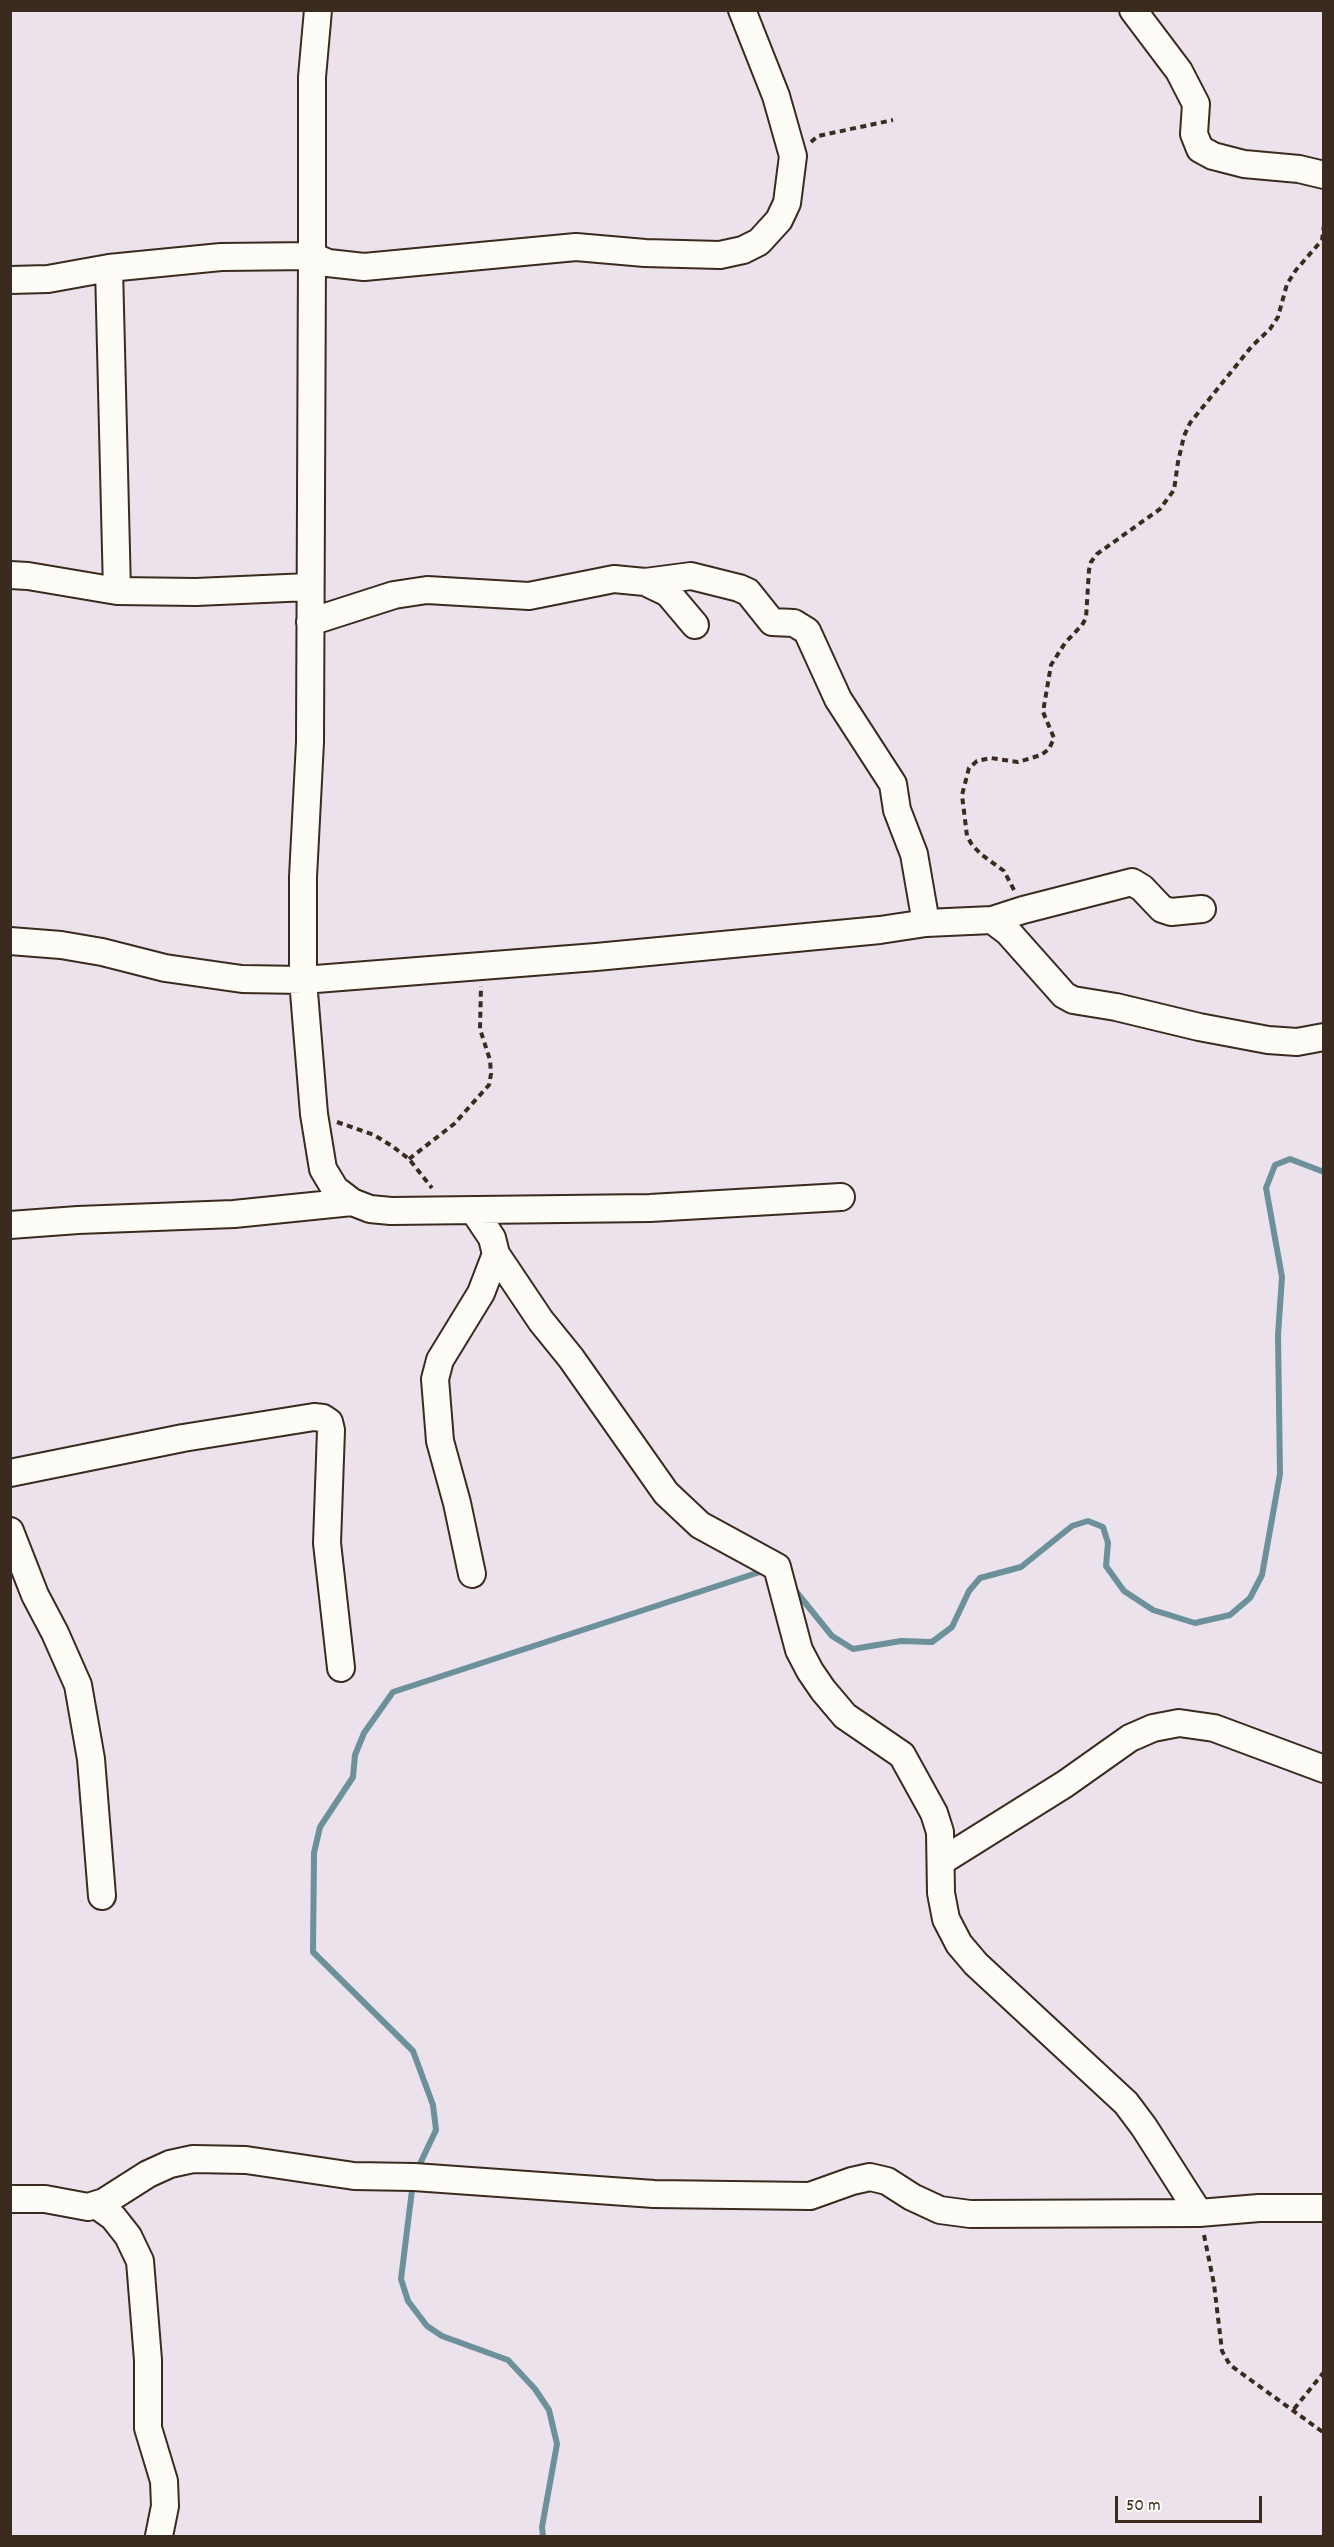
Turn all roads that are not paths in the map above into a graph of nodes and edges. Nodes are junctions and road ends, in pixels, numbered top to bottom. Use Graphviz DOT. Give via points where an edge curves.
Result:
graph roads {
  1 [pos="318,10"];
  2 [pos="742,10"];
  3 [pos="1133,10"];
  4 [pos="1323,175"];
  5 [pos="312,256"];
  6 [pos="109,268"];
  7 [pos="10,280"];
  8 [pos="10,575"];
  9 [pos="645,582"];
  10 [pos="309,587"];
  11 [pos="117,591"];
  12 [pos="310,622"];
  13 [pos="695,625"];
  14 [pos="1202,909"];
  15 [pos="992,920"];
  16 [pos="926,923"];
  17 [pos="10,941"];
  18 [pos="303,980"];
  19 [pos="1318,1045"];
  20 [pos="841,1197"];
  21 [pos="352,1202"];
  22 [pos="462,1211"];
  23 [pos="10,1225"];
  24 [pos="496,1254"];
  25 [pos="10,1473"];
  26 [pos="10,1531"];
  27 [pos="472,1574"];
  28 [pos="341,1668"];
  29 [pos="1323,1769"];
  30 [pos="942,1861"];
  31 [pos="102,1896"];
  32 [pos="10,2199"];
  33 [pos="96,2205"];
  34 [pos="1323,2208"];
  35 [pos="1199,2214"];
  36 [pos="159,2536"];
  1 -- 5 [label="street" via="312,77"];
  2 -- 5 [label="street" via="776,96 793,156 787,203 779,220 759,242 729,253 645,254 576,247 364,267 327,263"];
  3 -- 4 [label="street" via="1179,71 1196,104 1194,134 1200,149 1244,164"];
  5 -- 6 [label="street" via="221,257"];
  5 -- 10 [label="street"];
  6 -- 7 [label="street" via="48,279"];
  6 -- 11 [label="street"];
  8 -- 11 [label="street"];
  9 -- 12 [label="street" via="615,579 529,596 428,590 394,595"];
  9 -- 13 [label="street" via="668,593"];
  9 -- 16 [label="street" via="691,576 739,588 748,592 772,622 794,623 807,631 838,699 893,784 897,810 914,854"];
  10 -- 11 [label="street"];
  10 -- 12 [label="street"];
  12 -- 18 [label="street"];
  14 -- 15 [label="street" via="1162,909 1132,882"];
  15 -- 16 [label="street"];
  15 -- 19 [label="street" via="1073,1000 1251,1038"];
  16 -- 18 [label="street" via="482,967"];
  17 -- 18 [label="street" via="61,945 165,968 242,979"];
  18 -- 21 [label="street" via="314,1114 323,1169 335,1190"];
  20 -- 22 [label="street" via="650,1208"];
  21 -- 22 [label="street" via="391,1211"];
  21 -- 23 [label="street" via="234,1214"];
  22 -- 24 [label="street" via="492,1238"];
  24 -- 27 [label="street" via="481,1293 440,1360 435,1379 440,1441"];
  24 -- 30 [label="street" via="666,1493 700,1526 777,1566 799,1650 810,1671 845,1716 902,1755 934,1813"];
  25 -- 28 [label="street" via="183,1438 323,1418 331,1430 327,1543"];
  26 -- 31 [label="street" via="78,1685 92,1759"];
  29 -- 30 [label="street" via="1214,1728 1179,1724 1153,1728 1130,1738"];
  30 -- 35 [label="street" via="941,1893 946,1919 959,1944 1126,2103"];
  32 -- 33 [label="street"];
  33 -- 35 [label="street" via="148,2174 193,2159 246,2160 354,2176 425,2177 654,2194 810,2196 870,2177 887,2181 940,2210 970,2214"];
  33 -- 36 [label="street" via="113,2217 128,2236 140,2261 148,2360 148,2428 164,2481 165,2506"];
  34 -- 35 [label="street" via="1259,2208"];
}
